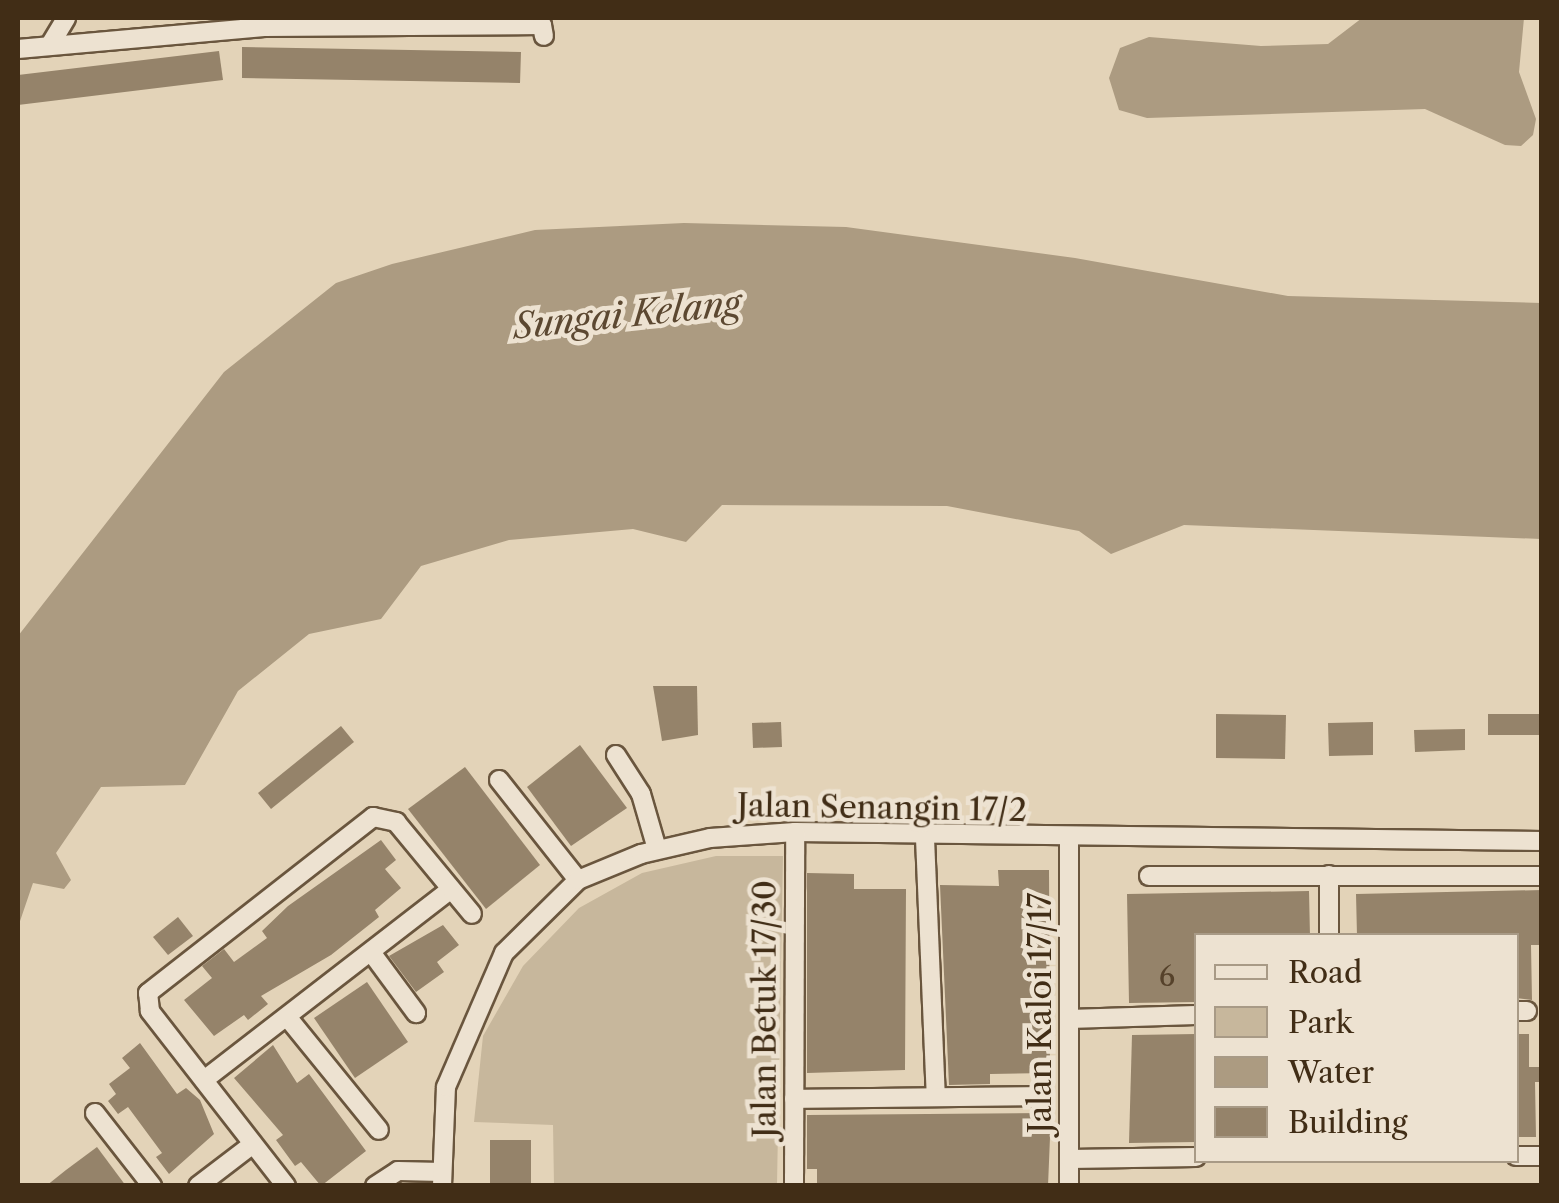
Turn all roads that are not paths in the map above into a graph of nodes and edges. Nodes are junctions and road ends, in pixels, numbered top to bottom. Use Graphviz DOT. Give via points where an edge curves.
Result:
graph roads {
  1 [pos="66,18"];
  2 [pos="264,22"];
  3 [pos="402,22"];
  4 [pos="544,36"];
  5 [pos="50,45"];
  6 [pos="18,49"];
  7 [pos="616,755"];
  8 [pos="500,780"];
  9 [pos="796,832"];
  10 [pos="924,838"];
  11 [pos="1069,840"];
  12 [pos="1542,842"];
  13 [pos="658,849"];
  14 [pos="1329,875"];
  15 [pos="1149,876"];
  16 [pos="1540,876"];
  17 [pos="578,880"];
  18 [pos="450,890"];
  19 [pos="472,914"];
  20 [pos="1328,933"];
  21 [pos="371,952"];
  22 [pos="416,1013"];
  23 [pos="1194,1015"];
  24 [pos="288,1018"];
  25 [pos="1070,1019"];
  26 [pos="204,1080"];
  27 [pos="1038,1096"];
  28 [pos="936,1097"];
  29 [pos="794,1098"];
  30 [pos="96,1113"];
  31 [pos="378,1130"];
  32 [pos="254,1144"];
  33 [pos="1194,1157"];
  34 [pos="1070,1158"];
  35 [pos="442,1179"];
  36 [pos="152,1186"];
  37 [pos="198,1186"];
  38 [pos="286,1186"];
  39 [pos="374,1186"];
  40 [pos="794,1186"];
  41 [pos="1069,1186"];
  1 -- 5 [label="street"];
  2 -- 3 [label="street"];
  2 -- 5 [label="street"];
  3 -- 4 [label="street" via="542,25"];
  5 -- 6 [label="street"];
  7 -- 13 [label="street" via="646,804"];
  8 -- 17 [label="street"];
  9 -- 10 [label="street, Jalan Senangin 17/2"];
  9 -- 13 [label="street, Jalan Senangin 17/2"];
  9 -- 29 [label="street, Jalan Betuk 17/30"];
  10 -- 11 [label="street, Jalan Senangin 17/2"];
  10 -- 28 [label="street"];
  11 -- 12 [label="street, Jalan Senangin 17/2"];
  11 -- 25 [label="street, Jalan Kaloi 17/17"];
  13 -- 17 [label="street, Jalan Senangin 17/2"];
  14 -- 15 [label="street"];
  14 -- 16 [label="street"];
  14 -- 20 [label="street"];
  17 -- 35 [label="street, Jalan Senangin 17/2" via="504,953 470,1024 446,1087"];
  18 -- 19 [label="street"];
  18 -- 21 [label="street"];
  18 -- 26 [label="street" via="396,822 373,816 148,993 150,1012"];
  21 -- 22 [label="street"];
  21 -- 24 [label="street"];
  23 -- 25 [label="street"];
  24 -- 26 [label="street"];
  24 -- 31 [label="street"];
  25 -- 34 [label="street, Jalan Kaloi 17/17"];
  26 -- 32 [label="street"];
  27 -- 28 [label="street"];
  28 -- 29 [label="street"];
  29 -- 40 [label="street, Jalan Betuk 17/30"];
  30 -- 36 [label="street"];
  32 -- 37 [label="street"];
  32 -- 38 [label="street"];
  33 -- 34 [label="street"];
  34 -- 41 [label="street, Jalan Kaloi 17/17"];
  35 -- 39 [label="street" via="398,1171"];
}
